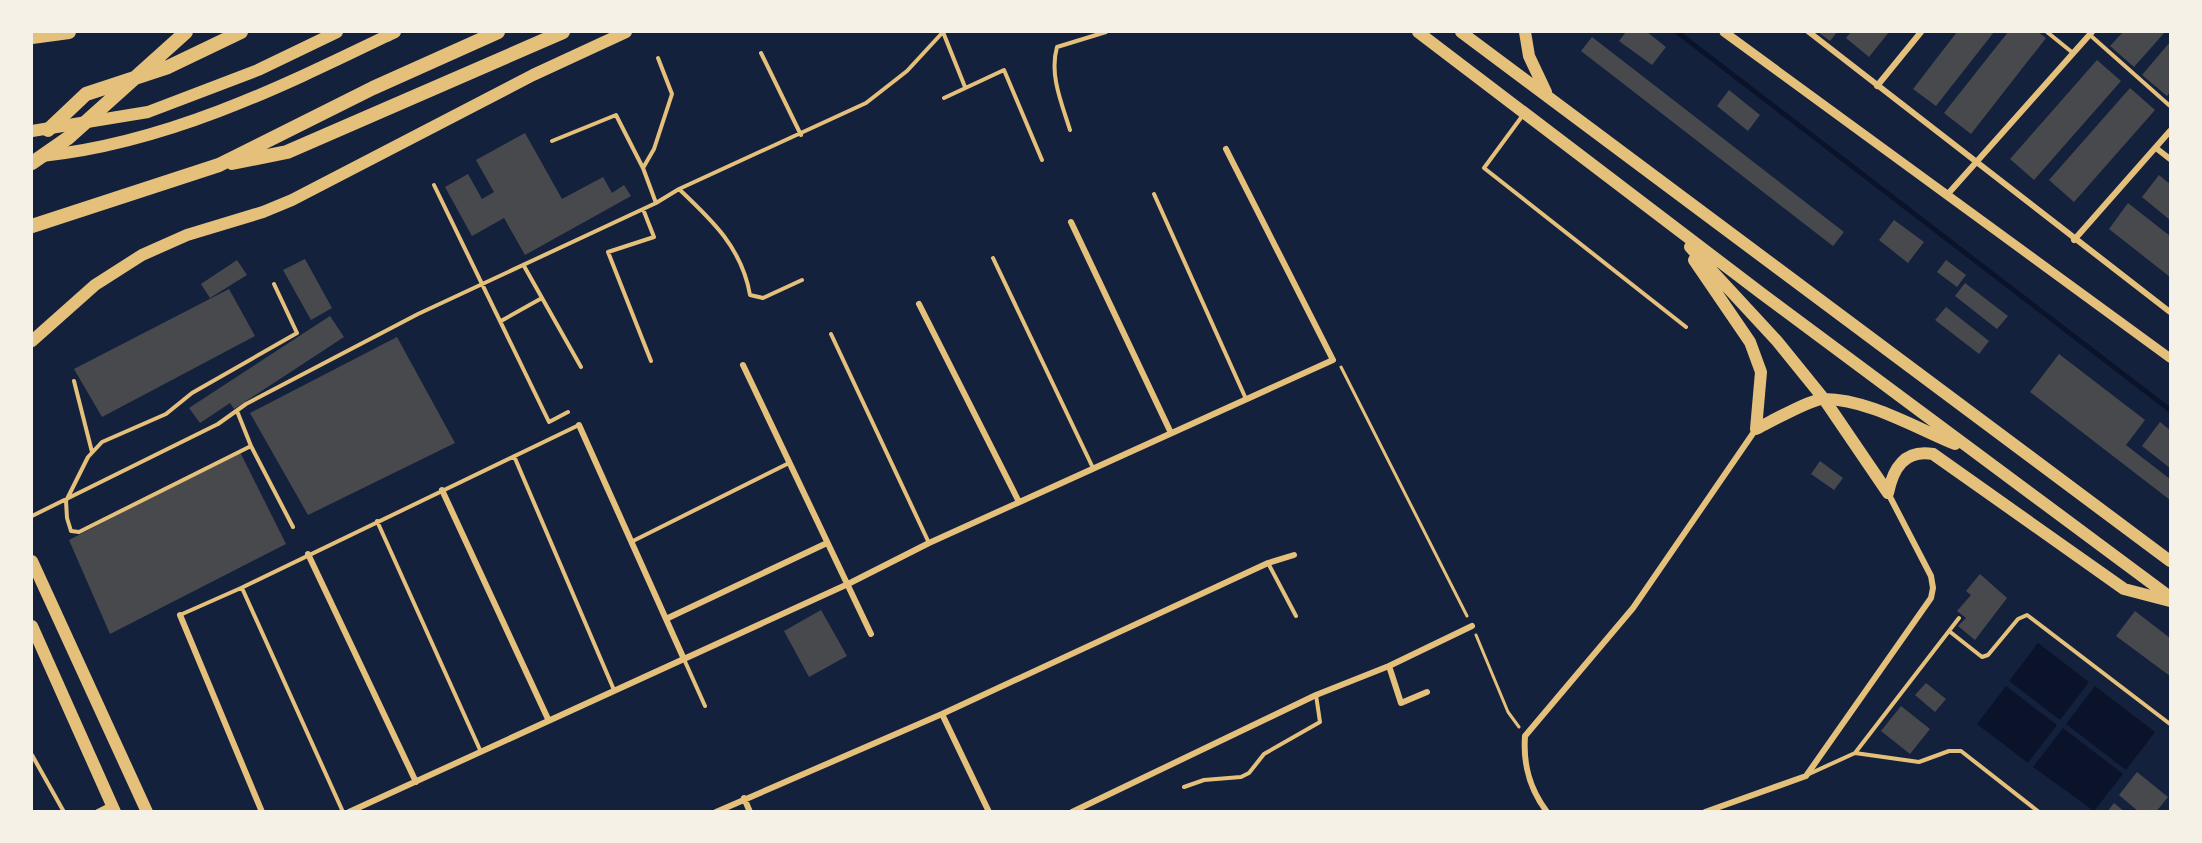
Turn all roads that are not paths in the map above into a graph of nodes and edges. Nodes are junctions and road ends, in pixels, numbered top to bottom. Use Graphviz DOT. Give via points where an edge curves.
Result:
graph roads {
  1 [pos="69,32"];
  2 [pos="186,32"];
  3 [pos="241,32"];
  4 [pos="337,32"];
  5 [pos="395,32"];
  6 [pos="498,32"];
  7 [pos="563,32"];
  8 [pos="626,32"];
  9 [pos="943,32"];
  10 [pos="1106,32"];
  11 [pos="1418,32"];
  12 [pos="1461,32"];
  13 [pos="1525,32"];
  14 [pos="1724,32"];
  15 [pos="1809,32"];
  16 [pos="1921,32"];
  17 [pos="2047,32"];
  18 [pos="2091,33"];
  19 [pos="32,37"];
  20 [pos="761,53"];
  21 [pos="2073,53"];
  22 [pos="658,58"];
  23 [pos="1877,86"];
  24 [pos="965,87"];
  25 [pos="1547,95"];
  26 [pos="944,98"];
  27 [pos="2170,106"];
  28 [pos="1525,112"];
  29 [pos="48,130"];
  30 [pos="1070,130"];
  31 [pos="32,131"];
  32 [pos="2170,131"];
  33 [pos="801,135"];
  34 [pos="552,141"];
  35 [pos="2156,148"];
  36 [pos="1226,149"];
  37 [pos="32,157"];
  38 [pos="2170,159"];
  39 [pos="1042,160"];
  40 [pos="32,163"];
  41 [pos="1976,163"];
  42 [pos="219,165"];
  43 [pos="643,168"];
  44 [pos="435,185"];
  45 [pos="679,189"];
  46 [pos="1154,194"];
  47 [pos="1947,195"];
  48 [pos="656,203"];
  49 [pos="643,209"];
  50 [pos="1071,222"];
  51 [pos="1669,224"];
  52 [pos="32,226"];
  53 [pos="2074,240"];
  54 [pos="993,258"];
  55 [pos="524,265"];
  56 [pos="802,280"];
  57 [pos="274,284"];
  58 [pos="484,284"];
  59 [pos="542,298"];
  60 [pos="919,304"];
  61 [pos="2170,312"];
  62 [pos="501,321"];
  63 [pos="1686,327"];
  64 [pos="831,334"];
  65 [pos="32,342"];
  66 [pos="2170,358"];
  67 [pos="651,361"];
  68 [pos="743,365"];
  69 [pos="581,367"];
  70 [pos="74,381"];
  71 [pos="1824,399"];
  72 [pos="1246,400"];
  73 [pos="237,411"];
  74 [pos="568,412"];
  75 [pos="579,425"];
  76 [pos="1756,429"];
  77 [pos="1171,433"];
  78 [pos="251,446"];
  79 [pos="1972,451"];
  80 [pos="92,452"];
  81 [pos="514,456"];
  82 [pos="789,463"];
  83 [pos="1093,468"];
  84 [pos="442,490"];
  85 [pos="1888,494"];
  86 [pos="66,501"];
  87 [pos="1019,502"];
  88 [pos="32,516"];
  89 [pos="377,521"];
  90 [pos="293,527"];
  91 [pos="631,542"];
  92 [pos="827,543"];
  93 [pos="929,543"];
  94 [pos="308,554"];
  95 [pos="1294,555"];
  96 [pos="32,561"];
  97 [pos="2170,561"];
  98 [pos="1268,564"];
  99 [pos="848,584"];
  100 [pos="242,588"];
  101 [pos="2170,599"];
  102 [pos="180,615"];
  103 [pos="1296,616"];
  104 [pos="668,618"];
  105 [pos="1959,618"];
  106 [pos="32,626"];
  107 [pos="1472,626"];
  108 [pos="1949,631"];
  109 [pos="871,634"];
  110 [pos="683,657"];
  111 [pos="1389,666"];
  112 [pos="614,690"];
  113 [pos="1427,692"];
  114 [pos="1316,695"];
  115 [pos="705,706"];
  116 [pos="942,714"];
  117 [pos="549,719"];
  118 [pos="2170,724"];
  119 [pos="481,752"];
  120 [pos="1855,753"];
  121 [pos="32,755"];
  122 [pos="1806,776"];
  123 [pos="416,782"];
  124 [pos="1184,787"];
  125 [pos="744,798"];
  126 [pos="113,808"];
  127 [pos="64,812"];
  128 [pos="98,812"];
  129 [pos="147,812"];
  130 [pos="262,812"];
  131 [pos="343,812"];
  132 [pos="349,812"];
  133 [pos="716,812"];
  134 [pos="750,812"];
  135 [pos="989,812"];
  136 [pos="1072,812"];
  137 [pos="1547,812"];
  138 [pos="1705,812"];
  139 [pos="2039,812"];
  1 -- 19 [label="highway"];
  2 -- 40 [label="highway" via="68,138"];
  3 -- 29 [label="highway" via="168,67 86,94"];
  4 -- 29 [label="main road" via="258,70 148,112"];
  5 -- 37 [label="main road" via="270,93 154,134"];
  6 -- 42 [label="highway" via="373,88"];
  7 -- 42 [label="highway" via="287,152"];
  8 -- 65 [label="main road" via="533,75 292,200 187,235 142,255 95,285"];
  9 -- 24 [label="lane"];
  9 -- 33 [label="lane" via="914,64 866,103"];
  10 -- 30 [label="lane" via="1057,47 1056,86"];
  11 -- 28 [label="main road"];
  12 -- 25 [label="main road"];
  13 -- 25 [label="main road" via="1529,57"];
  14 -- 47 [label="street"];
  15 -- 23 [label="street"];
  16 -- 23 [label="street"];
  17 -- 21 [label="lane"];
  18 -- 21 [label="street"];
  18 -- 27 [label="lane"];
  20 -- 33 [label="lane"];
  21 -- 41 [label="street"];
  22 -- 43 [label="lane" via="672,94 654,149"];
  23 -- 41 [label="street"];
  24 -- 26 [label="lane"];
  24 -- 39 [label="lane" via="1004,70"];
  25 -- 97 [label="main road"];
  28 -- 51 [label="main road"];
  28 -- 63 [label="lane" via="1484,168"];
  29 -- 31 [label="main road"];
  32 -- 35 [label="street"];
  33 -- 45 [label="lane"];
  34 -- 43 [label="lane" via="616,115"];
  35 -- 38 [label="street"];
  35 -- 53 [label="street"];
  36 -- 72 [label="street" via="1333,360"];
  41 -- 47 [label="street"];
  41 -- 53 [label="street"];
  42 -- 52 [label="highway"];
  43 -- 48 [label="lane"];
  44 -- 58 [label="lane"];
  45 -- 48 [label="lane"];
  45 -- 56 [label="lane" via="733,246 742,262 750,295 763,298"];
  46 -- 72 [label="lane"];
  47 -- 66 [label="street"];
  48 -- 49 [label="lane"];
  49 -- 55 [label="lane"];
  49 -- 67 [label="lane" via="654,237 608,252"];
  50 -- 77 [label="street"];
  51 -- 71 [label="main road" via="1777,341"];
  51 -- 76 [label="main road" via="1750,342 1761,372"];
  51 -- 79 [label="main road"];
  53 -- 61 [label="street"];
  54 -- 83 [label="lane"];
  55 -- 58 [label="lane"];
  55 -- 59 [label="lane"];
  57 -- 80 [label="lane" via="297,333 192,393 166,414 102,442"];
  58 -- 62 [label="lane"];
  58 -- 73 [label="lane" via="418,314"];
  59 -- 62 [label="lane"];
  59 -- 69 [label="lane"];
  60 -- 87 [label="street"];
  62 -- 74 [label="lane" via="549,422"];
  64 -- 93 [label="lane"];
  68 -- 82 [label="street"];
  70 -- 80 [label="lane"];
  71 -- 76 [label="main road"];
  71 -- 79 [label="main road" via="1869,406"];
  71 -- 85 [label="main road"];
  72 -- 77 [label="street"];
  73 -- 78 [label="lane"];
  73 -- 86 [label="lane"];
  75 -- 81 [label="lane"];
  75 -- 91 [label="street"];
  76 -- 137 [label="street" via="1633,608 1525,736 1527,777"];
  77 -- 83 [label="street"];
  78 -- 86 [label="lane" via="79,532 71,531"];
  78 -- 90 [label="lane"];
  79 -- 101 [label="main road"];
  80 -- 86 [label="lane"];
  81 -- 84 [label="lane"];
  81 -- 112 [label="lane"];
  82 -- 91 [label="lane"];
  82 -- 92 [label="street"];
  83 -- 87 [label="street"];
  84 -- 89 [label="lane"];
  84 -- 117 [label="street"];
  85 -- 101 [label="main road" via="1892,475 1901,461 1911,454 1933,454 2124,589"];
  85 -- 122 [label="street" via="1931,576 1932,598"];
  86 -- 88 [label="lane"];
  87 -- 93 [label="street"];
  89 -- 94 [label="lane"];
  89 -- 119 [label="lane"];
  91 -- 104 [label="street"];
  92 -- 99 [label="street"];
  92 -- 104 [label="street"];
  93 -- 99 [label="street"];
  94 -- 100 [label="lane"];
  94 -- 123 [label="street"];
  95 -- 98 [label="street"];
  96 -- 129 [label="main road"];
  98 -- 103 [label="lane"];
  98 -- 116 [label="street"];
  99 -- 109 [label="street"];
  99 -- 110 [label="street"];
  100 -- 102 [label="lane"];
  100 -- 131 [label="lane"];
  102 -- 130 [label="street"];
  104 -- 110 [label="street"];
  105 -- 108 [label="lane"];
  106 -- 126 [label="main road"];
  107 -- 111 [label="street"];
  108 -- 118 [label="lane" via="1982,657 2018,619 2027,615"];
  108 -- 120 [label="lane"];
  110 -- 112 [label="street"];
  110 -- 115 [label="lane"];
  111 -- 113 [label="street" via="1401,703"];
  111 -- 114 [label="street"];
  112 -- 117 [label="street"];
  114 -- 124 [label="lane" via="1320,722 1264,754 1249,772 1241,777 1204,780"];
  114 -- 136 [label="street"];
  116 -- 125 [label="street"];
  116 -- 135 [label="street"];
  117 -- 119 [label="street"];
  119 -- 123 [label="street"];
  120 -- 122 [label="lane"];
  120 -- 139 [label="lane" via="1919,762 1949,751 1961,751"];
  121 -- 127 [label="lane"];
  122 -- 138 [label="street"];
  123 -- 132 [label="street"];
  125 -- 133 [label="street"];
  125 -- 134 [label="street"];
  126 -- 128 [label="street"];
}
